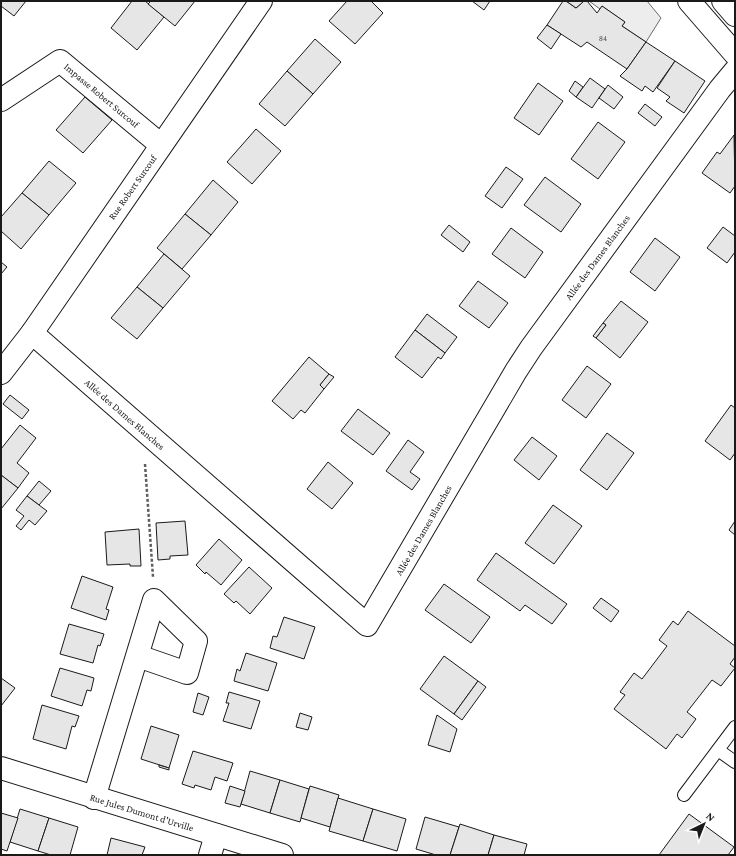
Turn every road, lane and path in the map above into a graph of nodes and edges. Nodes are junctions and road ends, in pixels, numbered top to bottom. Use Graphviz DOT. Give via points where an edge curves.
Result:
graph roads {
  1 [pos="261,1"];
  2 [pos="689,1"];
  3 [pos="722,1"];
  4 [pos="735,15"];
  5 [pos="735,54"];
  6 [pos="735,71"];
  7 [pos="1,100"];
  8 [pos="161,145"];
  9 [pos="32,333"];
  10 [pos="1,372"];
  11 [pos="158,443"];
  12 [pos="154,600"];
  13 [pos="138,656"];
  14 [pos="735,728"];
  15 [pos="718,750"];
  16 [pos="735,762"];
  17 [pos="1,768"];
  18 [pos="684,795"];
  19 [pos="94,798"];
  20 [pos="213,845"];
  21 [pos="282,855"];
  1 -- 8 [label="street, Rue Robert Surcouf"];
  2 -- 5 [label="street"];
  3 -- 4 [label="street"];
  6 -- 11 [label="street, Allée des Dames Blanches" via="531,348 367,625"];
  7 -- 8 [label="street, Impasse Robert Surcouf" via="60,60"];
  8 -- 9 [label="street, Rue Robert Surcouf"];
  9 -- 10 [label="street, Rue Robert Surcouf"];
  9 -- 11 [label="street, Allée des Dames Blanches"];
  11 -- 12 [label="path" via="145,463"];
  12 -- 13 [label="street"];
  12 -- 13 [label="street" via="196,641 187,673"];
  13 -- 19 [label="street"];
  14 -- 15 [label="lane"];
  15 -- 16 [label="lane"];
  15 -- 18 [label="lane"];
  17 -- 19 [label="street, Rue Jules Dumont d'Urville"];
  19 -- 20 [label="street, Rue Jules Dumont d'Urville"];
  20 -- 21 [label="street, Rue Jules Dumont d'Urville"];
}
